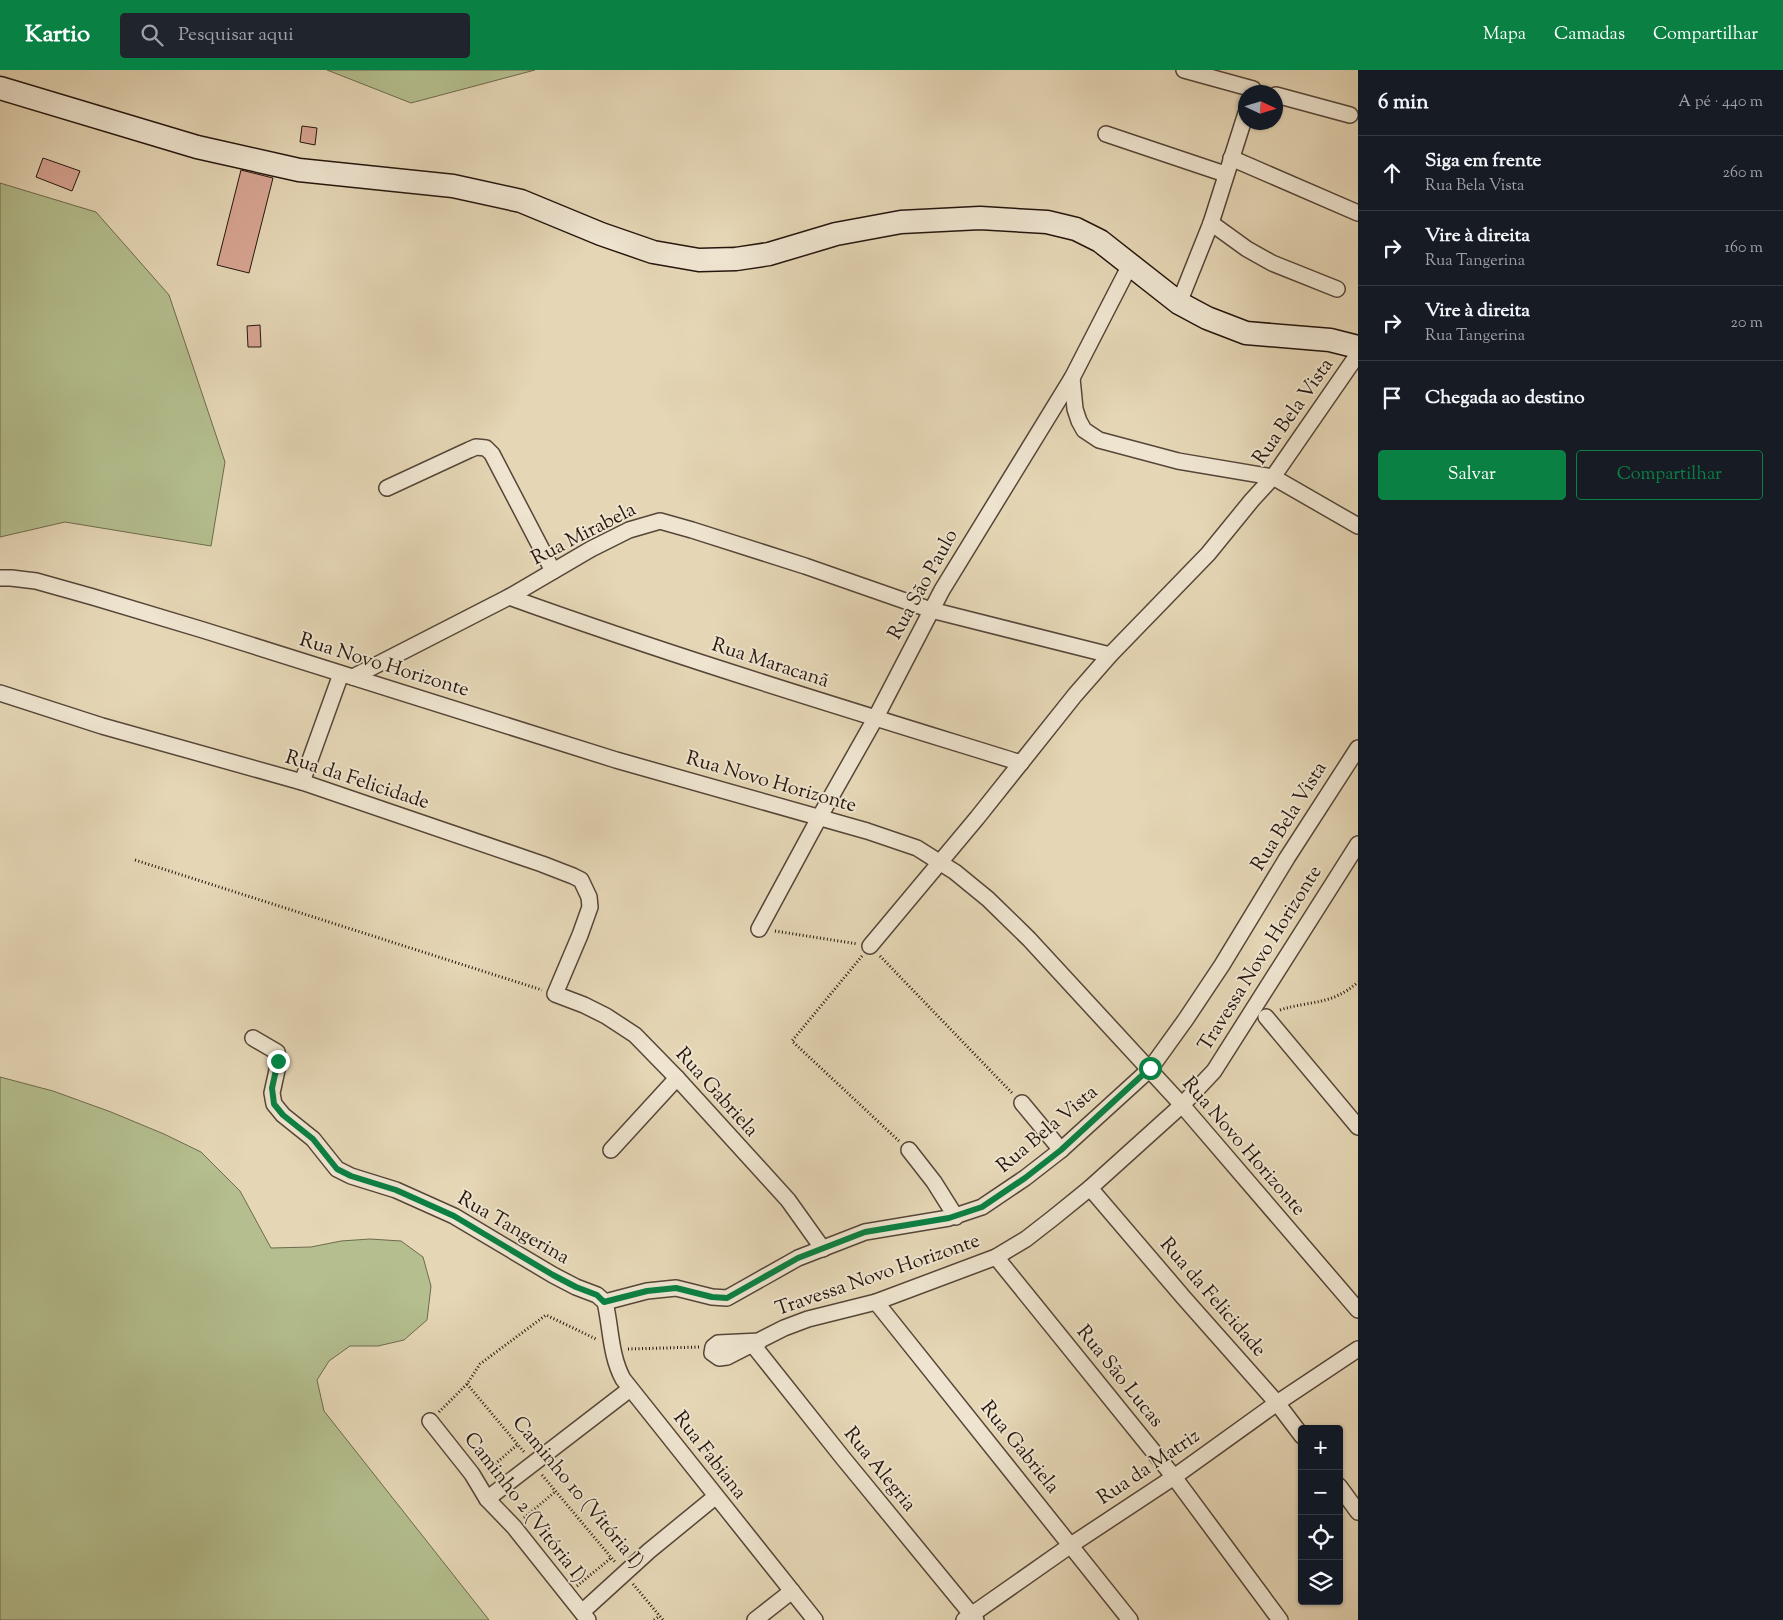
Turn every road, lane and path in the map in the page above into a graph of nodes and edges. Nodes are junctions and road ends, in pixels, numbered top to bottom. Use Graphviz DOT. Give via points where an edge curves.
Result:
graph roads {
  1 [pos="1184,70"];
  2 [pos="1238,86"];
  3 [pos="0,88"];
  4 [pos="1283,97"];
  5 [pos="1350,115"];
  6 [pos="1241,130"];
  7 [pos="1106,134"];
  8 [pos="1232,158"];
  9 [pos="1225,174"];
  10 [pos="1358,213"];
  11 [pos="1211,223"];
  12 [pos="1130,265"];
  13 [pos="1337,289"];
  14 [pos="1179,303"];
  15 [pos="1358,347"];
  16 [pos="1358,354"];
  17 [pos="1072,378"];
  18 [pos="1273,477"];
  19 [pos="387,488"];
  20 [pos="1358,526"];
  21 [pos="553,571"];
  22 [pos="0,578"];
  23 [pos="509,597"];
  24 [pos="931,610"];
  25 [pos="1110,655"];
  26 [pos="347,676"];
  27 [pos="0,693"];
  28 [pos="875,719"];
  29 [pos="1358,748"];
  30 [pos="1021,764"];
  31 [pos="302,782"];
  32 [pos="819,818"];
  33 [pos="1358,844"];
  34 [pos="135,860"];
  35 [pos="940,862"];
  36 [pos="759,929"];
  37 [pos="870,946"];
  38 [pos="1358,982"];
  39 [pos="555,994"];
  40 [pos="1266,1017"];
  41 [pos="253,1038"];
  42 [pos="1150,1068"];
  43 [pos="677,1078"];
  44 [pos="1022,1104"];
  45 [pos="1182,1105"];
  46 [pos="1358,1127"];
  47 [pos="611,1150"];
  48 [pos="909,1150"];
  49 [pos="1061,1150"];
  50 [pos="1090,1188"];
  51 [pos="956,1217"];
  52 [pos="823,1249"];
  53 [pos="996,1257"];
  54 [pos="604,1302"];
  55 [pos="876,1302"];
  56 [pos="1358,1310"];
  57 [pos="756,1343"];
  58 [pos="713,1347"];
  59 [pos="612,1348"];
  60 [pos="1358,1349"];
  61 [pos="467,1384"];
  62 [pos="630,1389"];
  63 [pos="1277,1403"];
  64 [pos="430,1421"];
  65 [pos="1298,1431"];
  66 [pos="517,1445"];
  67 [pos="533,1464"];
  68 [pos="1174,1477"];
  69 [pos="476,1480"];
  70 [pos="556,1491"];
  71 [pos="1343,1491"];
  72 [pos="715,1497"];
  73 [pos="487,1499"];
  74 [pos="1358,1512"];
  75 [pos="514,1527"];
  76 [pos="1071,1545"];
  77 [pos="611,1558"];
  78 [pos="618,1565"];
  79 [pos="630,1580"];
  80 [pos="792,1591"];
  81 [pos="567,1594"];
  82 [pos="585,1616"];
  83 [pos="660,1616"];
  84 [pos="970,1618"];
  85 [pos="654,1620"];
  86 [pos="663,1620"];
  87 [pos="755,1620"];
  88 [pos="815,1620"];
  89 [pos="1130,1620"];
  90 [pos="1280,1620"];
  1 -- 2 [label="street"];
  3 -- 12 [label="main road" via="197,147 290,168 453,186 521,200 653,252 699,260 769,254 836,234 901,222 980,218 1047,222 1076,229 1100,241"];
  4 -- 5 [label="street"];
  6 -- 8 [label="street"];
  7 -- 9 [label="street"];
  8 -- 9 [label="street"];
  8 -- 10 [label="street"];
  9 -- 11 [label="street"];
  11 -- 13 [label="street" via="1246,249 1272,263"];
  11 -- 14 [label="street"];
  12 -- 14 [label="main road"];
  12 -- 17 [label="street, Rua São Paulo"];
  14 -- 15 [label="main road" via="1246,333 1330,340"];
  16 -- 18 [label="street, Rua Bela Vista"];
  17 -- 18 [label="street" via="1079,421 1084,430 1099,440 1178,461"];
  17 -- 24 [label="street, Rua São Paulo"];
  18 -- 20 [label="street"];
  18 -- 25 [label="street, Rua Bela Vista" via="1208,554"];
  19 -- 21 [label="street" via="476,447 486,448"];
  21 -- 23 [label="street, Rua Mirabela"];
  21 -- 24 [label="street, Rua Mirabela" via="629,530 660,521"];
  22 -- 26 [label="street, Rua Novo Horizonte" via="36,581"];
  23 -- 26 [label="street, Rua Mirabela"];
  23 -- 28 [label="street, Rua Maracanã" via="619,637"];
  24 -- 25 [label="street, Rua Mirabela"];
  24 -- 28 [label="street, Rua São Paulo"];
  25 -- 30 [label="street, Rua Bela Vista"];
  26 -- 31 [label="street"];
  26 -- 32 [label="street, Rua Novo Horizonte" via="625,763"];
  27 -- 31 [label="street, Rua da Felicidade" via="102,726"];
  28 -- 30 [label="street, Rua Maracanã"];
  28 -- 32 [label="street, Rua São Paulo"];
  29 -- 42 [label="street, Rua Bela Vista" via="1186,1020"];
  30 -- 35 [label="street, Rua Bela Vista"];
  31 -- 39 [label="street, Rua da Felicidade" via="581,880 590,907"];
  32 -- 35 [label="street, Rua Novo Horizonte" via="917,848"];
  32 -- 36 [label="street, Rua São Paulo"];
  33 -- 45 [label="street, Travessa Novo Horizonte" via="1214,1071"];
  34 -- 39 [label="path"];
  35 -- 37 [label="street, Rua Bela Vista"];
  35 -- 42 [label="street, Rua Novo Horizonte" via="988,899 1029,939"];
  36 -- 37 [label="path"];
  37 -- 44 [label="path"];
  37 -- 48 [label="path" via="792,1042"];
  38 -- 40 [label="path" via="1332,999 1282,1010"];
  39 -- 43 [label="street, Rua Gabriela" via="584,1005 622,1026"];
  40 -- 46 [label="street"];
  41 -- 54 [label="street, Rua Tangerina" via="277,1052 272,1093 274,1104 313,1139 337,1169 396,1190 454,1216 553,1275 597,1295"];
  42 -- 45 [label="street, Rua Novo Horizonte"];
  42 -- 49 [label="street, Rua Bela Vista"];
  43 -- 47 [label="street"];
  43 -- 52 [label="street, Rua Gabriela" via="788,1200"];
  44 -- 49 [label="street"];
  45 -- 50 [label="street, Travessa Novo Horizonte"];
  45 -- 56 [label="street, Rua Novo Horizonte"];
  48 -- 51 [label="street"];
  49 -- 51 [label="street, Rua Bela Vista" via="982,1207"];
  50 -- 53 [label="street, Travessa Novo Horizonte" via="1026,1239"];
  50 -- 63 [label="street, Rua da Felicidade"];
  51 -- 52 [label="street, Rua Bela Vista" via="865,1232"];
  52 -- 54 [label="street, Rua Bela Vista" via="798,1258 727,1298 676,1288 647,1291"];
  53 -- 55 [label="street, Travessa Novo Horizonte"];
  53 -- 68 [label="street, Rua São Lucas"];
  54 -- 59 [label="street, Rua Fabiana"];
  55 -- 57 [label="street, Travessa Novo Horizonte" via="808,1319"];
  55 -- 76 [label="street, Rua Gabriela"];
  57 -- 58 [label="street, Travessa Novo Horizonte" via="719,1358 713,1355"];
  57 -- 84 [label="street, Rua Alegria"];
  58 -- 59 [label="path"];
  59 -- 61 [label="path" via="546,1315 480,1364"];
  59 -- 62 [label="street, Rua Fabiana" via="619,1371"];
  60 -- 63 [label="street, Rua da Matriz"];
  61 -- 64 [label="path"];
  61 -- 66 [label="path, Caminho 10 (Vitória I)"];
  62 -- 67 [label="street"];
  62 -- 72 [label="street, Rua Fabiana"];
  63 -- 65 [label="street, Rua da Felicidade"];
  63 -- 68 [label="street, Rua da Matriz"];
  64 -- 69 [label="street, Caminho 2 (Vitória I)"];
  66 -- 67 [label="path, Caminho 10 (Vitória I)"];
  66 -- 69 [label="path"];
  67 -- 70 [label="path, Caminho 10 (Vitória I)"];
  67 -- 73 [label="street"];
  68 -- 76 [label="street, Rua da Matriz"];
  68 -- 90 [label="street, Rua São Lucas"];
  69 -- 73 [label="street, Caminho 2 (Vitória I)"];
  70 -- 75 [label="path"];
  70 -- 77 [label="path, Caminho 10 (Vitória I)"];
  71 -- 74 [label="street"];
  72 -- 80 [label="street, Rua Fabiana"];
  72 -- 82 [label="street" via="649,1552"];
  73 -- 75 [label="street, Caminho 2 (Vitória I)"];
  75 -- 81 [label="street, Caminho 2 (Vitória I)"];
  76 -- 84 [label="street, Rua da Matriz"];
  76 -- 89 [label="street, Rua Gabriela"];
  77 -- 78 [label="path, Caminho 10 (Vitória I)"];
  77 -- 81 [label="path"];
  79 -- 83 [label="path, Caminho 10 (Vitória I)"];
  80 -- 87 [label="street"];
  80 -- 88 [label="street, Rua Fabiana"];
  81 -- 82 [label="street, Caminho 2 (Vitória I)"];
  83 -- 85 [label="path"];
  83 -- 86 [label="path, Caminho 10 (Vitória I)"];
}
